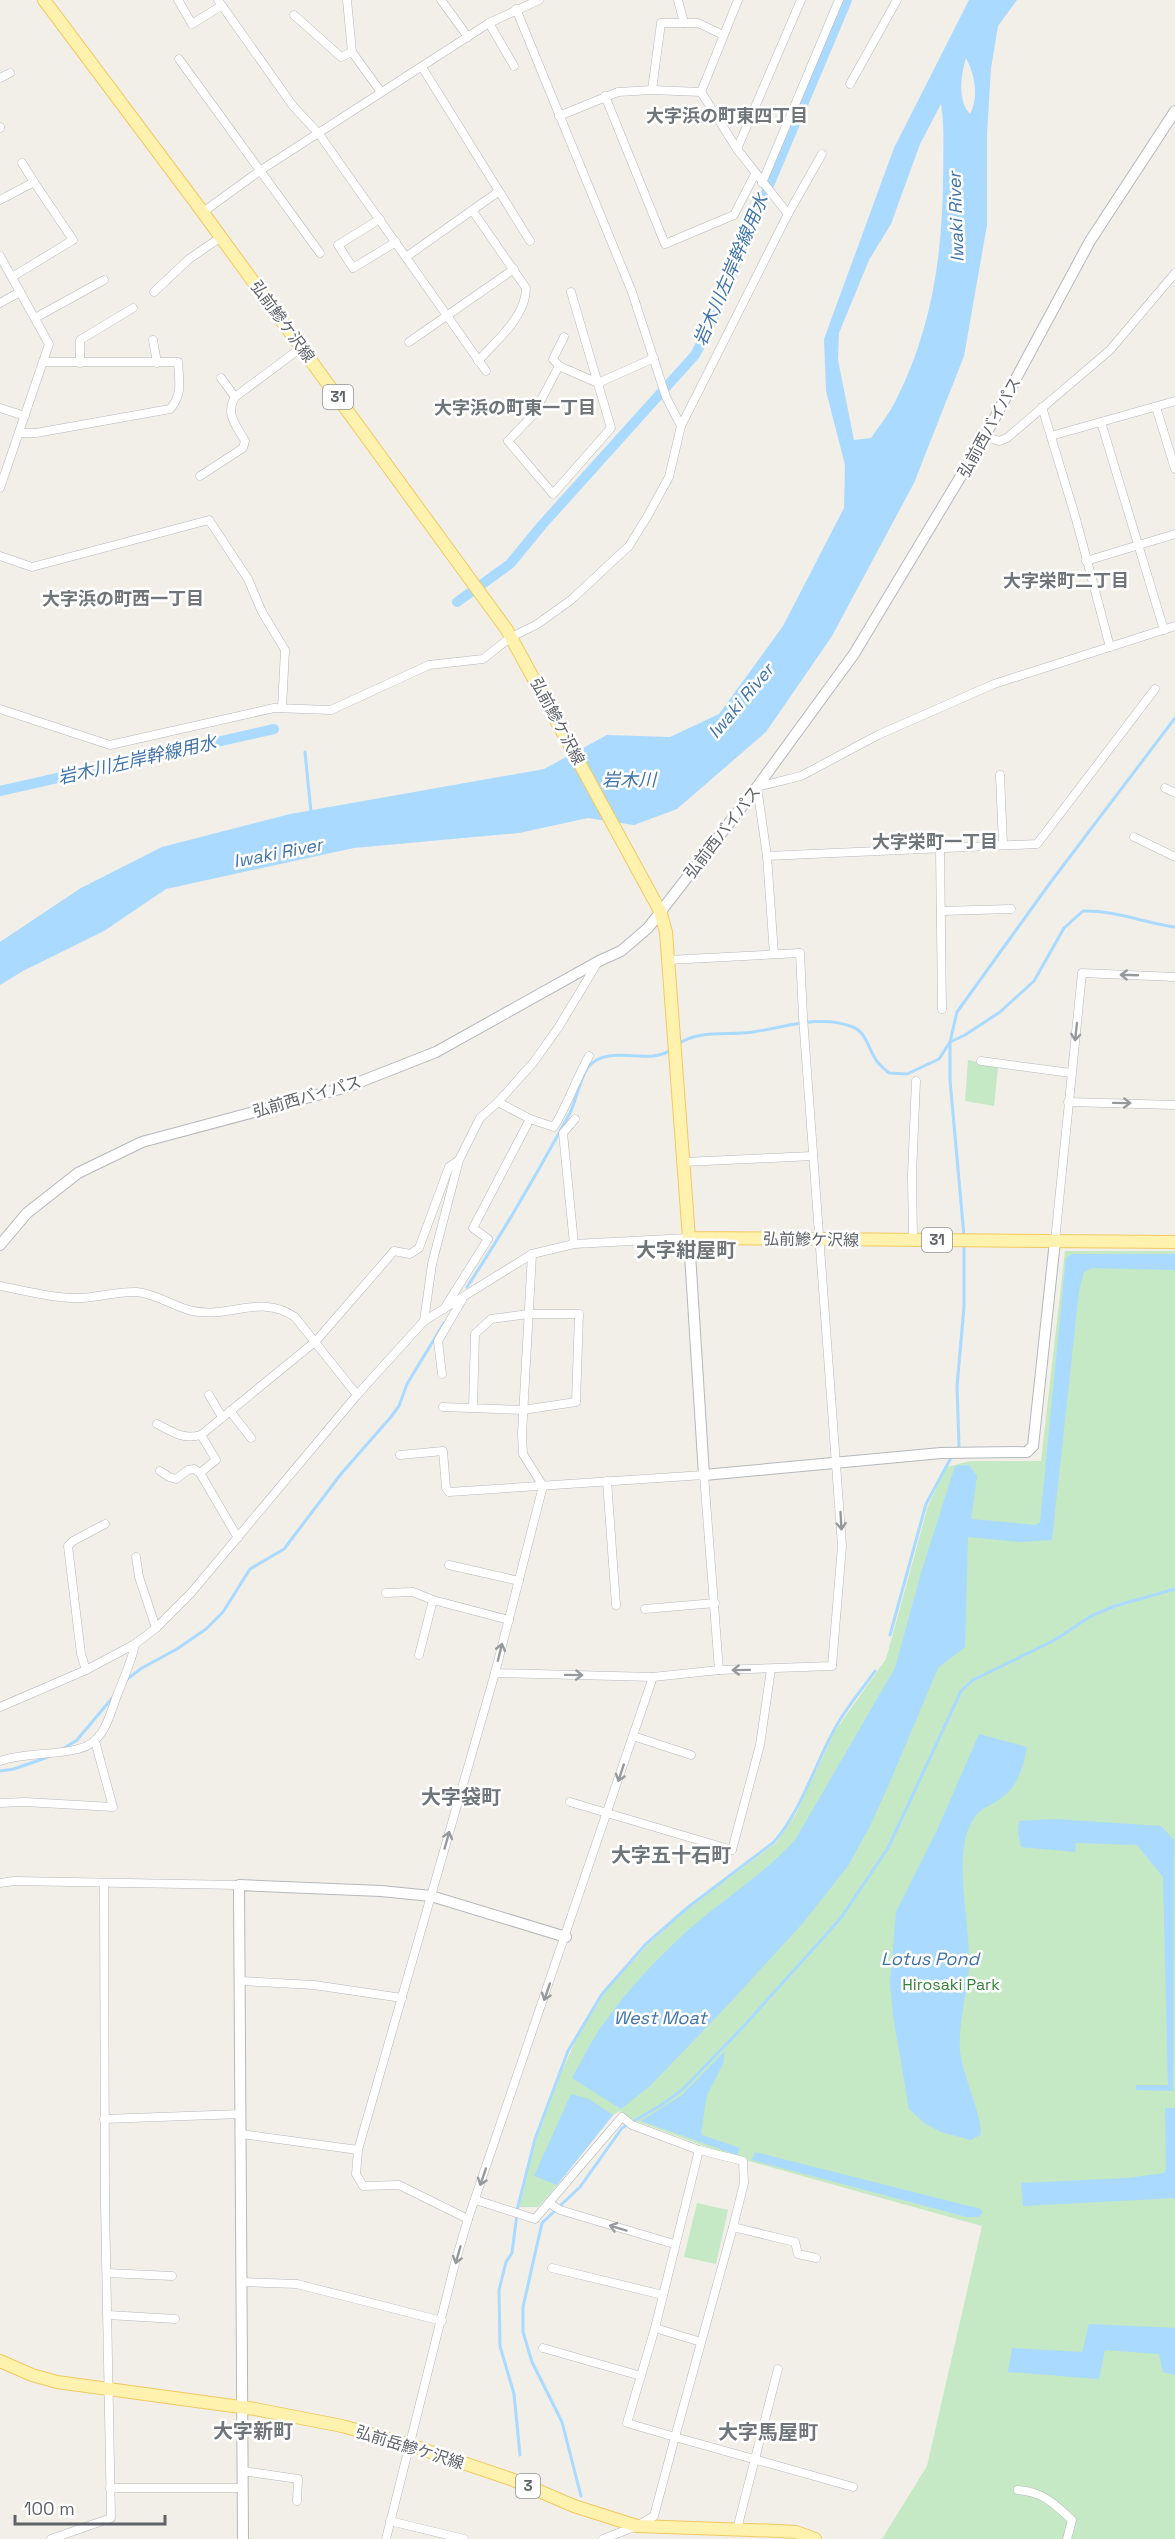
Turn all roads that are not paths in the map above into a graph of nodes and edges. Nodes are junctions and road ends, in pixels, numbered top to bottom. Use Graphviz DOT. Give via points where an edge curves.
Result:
graph roads {
  1 [pos="44,0"];
  2 [pos="178,0"];
  3 [pos="346,0"];
  4 [pos="441,0"];
  5 [pos="539,0"];
  6 [pos="678,0"];
  7 [pos="738,0"];
  8 [pos="801,0"];
  9 [pos="838,0"];
  10 [pos="897,0"];
  11 [pos="220,3"];
  12 [pos="519,5"];
  13 [pos="294,15"];
  14 [pos="489,23"];
  15 [pos="684,23"];
  16 [pos="723,35"];
  17 [pos="468,37"];
  18 [pos="352,52"];
  19 [pos="179,58"];
  20 [pos="514,66"];
  21 [pos="422,67"];
  22 [pos="10,73"];
  23 [pos="0,78"];
  24 [pos="850,84"];
  25 [pos="652,90"];
  26 [pos="381,92"];
  27 [pos="701,92"];
  28 [pos="605,96"];
  29 [pos="1175,111"];
  30 [pos="559,116"];
  31 [pos="319,134"];
  32 [pos="737,149"];
  33 [pos="822,154"];
  34 [pos="22,163"];
  35 [pos="261,170"];
  36 [pos="755,174"];
  37 [pos="34,182"];
  38 [pos="763,184"];
  39 [pos="498,192"];
  40 [pos="0,200"];
  41 [pos="472,210"];
  42 [pos="202,212"];
  43 [pos="788,214"];
  44 [pos="380,219"];
  45 [pos="221,237"];
  46 [pos="396,242"];
  47 [pos="530,242"];
  48 [pos="320,253"];
  49 [pos="0,256"];
  50 [pos="406,257"];
  51 [pos="514,269"];
  52 [pos="1175,273"];
  53 [pos="12,276"];
  54 [pos="104,280"];
  55 [pos="20,292"];
  56 [pos="154,292"];
  57 [pos="572,292"];
  58 [pos="0,303"];
  59 [pos="133,308"];
  60 [pos="446,316"];
  61 [pos="35,318"];
  62 [pos="564,336"];
  63 [pos="153,340"];
  64 [pos="409,342"];
  65 [pos="302,347"];
  66 [pos="654,358"];
  67 [pos="478,361"];
  68 [pos="43,362"];
  69 [pos="80,363"];
  70 [pos="157,363"];
  71 [pos="559,366"];
  72 [pos="486,371"];
  73 [pos="221,378"];
  74 [pos="597,383"];
  75 [pos="235,397"];
  76 [pos="1175,401"];
  77 [pos="1042,406"];
  78 [pos="1156,406"];
  79 [pos="0,408"];
  80 [pos="25,416"];
  81 [pos="1101,422"];
  82 [pos="681,426"];
  83 [pos="20,433"];
  84 [pos="985,436"];
  85 [pos="1051,436"];
  86 [pos="3,468"];
  87 [pos="1175,469"];
  88 [pos="200,476"];
  89 [pos="0,488"];
  90 [pos="1175,534"];
  91 [pos="1138,545"];
  92 [pos="0,556"];
  93 [pos="1086,561"];
  94 [pos="1175,626"];
  95 [pos="1164,630"];
  96 [pos="514,641"];
  97 [pos="1110,647"];
  98 [pos="1155,689"];
  99 [pos="282,708"];
  100 [pos="0,709"];
  101 [pos="1000,775"];
  102 [pos="757,787"];
  103 [pos="1165,788"];
  104 [pos="1175,793"];
  105 [pos="1134,837"];
  106 [pos="1004,845"];
  107 [pos="940,849"];
  108 [pos="767,856"];
  109 [pos="1175,856"];
  110 [pos="1011,909"];
  111 [pos="660,911"];
  112 [pos="941,911"];
  113 [pos="774,954"];
  114 [pos="599,960"];
  115 [pos="668,960"];
  116 [pos="1175,977"];
  117 [pos="942,1009"];
  118 [pos="589,1056"];
  119 [pos="981,1061"];
  120 [pos="1071,1073"];
  121 [pos="916,1081"];
  122 [pos="498,1102"];
  123 [pos="1068,1102"];
  124 [pos="1175,1105"];
  125 [pos="530,1119"];
  126 [pos="575,1119"];
  127 [pos="813,1156"];
  128 [pos="459,1160"];
  129 [pos="684,1162"];
  130 [pos="689,1238"];
  131 [pos="819,1240"];
  132 [pos="913,1240"];
  133 [pos="1055,1241"];
  134 [pos="1175,1242"];
  135 [pos="574,1244"];
  136 [pos="0,1245"];
  137 [pos="532,1254"];
  138 [pos="0,1286"];
  139 [pos="462,1299"];
  140 [pos="444,1310"];
  141 [pos="528,1314"];
  142 [pos="424,1321"];
  143 [pos="316,1341"];
  144 [pos="442,1374"];
  145 [pos="209,1395"];
  146 [pos="357,1395"];
  147 [pos="443,1407"];
  148 [pos="473,1408"];
  149 [pos="523,1410"];
  150 [pos="230,1412"];
  151 [pos="222,1417"];
  152 [pos="157,1424"];
  153 [pos="201,1435"];
  154 [pos="251,1438"];
  155 [pos="400,1455"];
  156 [pos="838,1462"];
  157 [pos="160,1471"];
  158 [pos="200,1473"];
  159 [pos="704,1474"];
  160 [pos="608,1481"];
  161 [pos="543,1486"];
  162 [pos="105,1524"];
  163 [pos="238,1538"];
  164 [pos="136,1557"];
  165 [pos="449,1565"];
  166 [pos="519,1581"];
  167 [pos="386,1593"];
  168 [pos="433,1600"];
  169 [pos="715,1603"];
  170 [pos="616,1605"];
  171 [pos="645,1609"];
  172 [pos="509,1620"];
  173 [pos="156,1628"];
  174 [pos="135,1644"];
  175 [pos="419,1656"];
  176 [pos="771,1669"];
  177 [pos="86,1670"];
  178 [pos="719,1670"];
  179 [pos="495,1673"];
  180 [pos="653,1677"];
  181 [pos="0,1707"];
  182 [pos="633,1736"];
  183 [pos="94,1741"];
  184 [pos="692,1755"];
  185 [pos="0,1761"];
  186 [pos="570,1802"];
  187 [pos="0,1803"];
  188 [pos="608,1815"];
  189 [pos="104,1882"];
  190 [pos="0,1883"];
  191 [pos="239,1885"];
  192 [pos="431,1896"];
  193 [pos="566,1937"];
  194 [pos="240,1981"];
  195 [pos="402,1998"];
  196 [pos="241,2114"];
  197 [pos="104,2119"];
  198 [pos="241,2134"];
  199 [pos="358,2150"];
  200 [pos="699,2150"];
  201 [pos="476,2200"];
  202 [pos="549,2203"];
  203 [pos="468,2219"];
  204 [pos="733,2227"];
  205 [pos="674,2244"];
  206 [pos="816,2258"];
  207 [pos="552,2268"];
  208 [pos="107,2273"];
  209 [pos="172,2276"];
  210 [pos="242,2282"];
  211 [pos="663,2295"];
  212 [pos="108,2315"];
  213 [pos="175,2319"];
  214 [pos="442,2320"];
  215 [pos="655,2328"];
  216 [pos="700,2342"];
  217 [pos="543,2348"];
  218 [pos="0,2361"];
  219 [pos="778,2369"];
  220 [pos="641,2376"];
  221 [pos="109,2390"];
  222 [pos="243,2407"];
  223 [pos="675,2437"];
  224 [pos="410,2445"];
  225 [pos="754,2460"];
  226 [pos="243,2471"];
  227 [pos="853,2487"];
  228 [pos="110,2488"];
  229 [pos="243,2488"];
  230 [pos="1018,2490"];
  231 [pos="297,2501"];
  232 [pos="390,2521"];
  233 [pos="637,2526"];
  234 [pos="737,2529"];
  235 [pos="51,2539"];
  236 [pos="243,2539"];
  237 [pos="386,2539"];
  238 [pos="464,2539"];
  239 [pos="608,2539"];
  240 [pos="815,2539"];
  241 [pos="1067,2539"];
  1 -- 42 [label="main road, 弘前鰺ケ沢線 / 31"];
  2 -- 11 [label="street" via="192,24"];
  3 -- 18 [label="street"];
  4 -- 17 [label="street"];
  5 -- 12 [label="street"];
  6 -- 15 [label="street"];
  7 -- 16 [label="street"];
  8 -- 32 [label="street"];
  9 -- 38 [label="street"];
  10 -- 24 [label="street"];
  11 -- 31 [label="street" via="293,106"];
  12 -- 14 [label="street"];
  12 -- 30 [label="street"];
  13 -- 18 [label="street" via="341,57"];
  14 -- 17 [label="street"];
  14 -- 20 [label="street"];
  15 -- 16 [label="street" via="698,23"];
  15 -- 25 [label="street" via="661,23"];
  16 -- 27 [label="street"];
  17 -- 21 [label="street"];
  18 -- 26 [label="street"];
  19 -- 35 [label="street"];
  21 -- 26 [label="street"];
  21 -- 39 [label="street"];
  22 -- 23 [label="street"];
  25 -- 27 [label="street"];
  25 -- 28 [label="street"];
  26 -- 31 [label="street"];
  27 -- 32 [label="street"];
  28 -- 30 [label="street"];
  28 -- 36 [label="street" via="665,244 734,215"];
  29 -- 84 [label="street, 弘前西バイパス" via="1090,241"];
  30 -- 66 [label="street" via="632,292"];
  31 -- 35 [label="street"];
  31 -- 44 [label="street"];
  32 -- 36 [label="street"];
  33 -- 43 [label="street"];
  34 -- 37 [label="street"];
  35 -- 42 [label="street"];
  35 -- 48 [label="street"];
  36 -- 38 [label="street"];
  37 -- 40 [label="street"];
  37 -- 53 [label="street" via="73,240"];
  38 -- 43 [label="street"];
  39 -- 41 [label="street"];
  39 -- 47 [label="street"];
  41 -- 50 [label="street"];
  41 -- 51 [label="street"];
  42 -- 45 [label="main road, 弘前鰺ケ沢線 / 31"];
  43 -- 82 [label="street"];
  44 -- 46 [label="street"];
  44 -- 46 [label="street" via="338,246 353,268"];
  45 -- 56 [label="street" via="189,259"];
  45 -- 65 [label="main road, 弘前鰺ケ沢線 / 31"];
  46 -- 50 [label="street"];
  49 -- 53 [label="street"];
  50 -- 60 [label="street"];
  51 -- 60 [label="street"];
  51 -- 67 [label="street" via="526,288 526,298 515,319"];
  52 -- 77 [label="street" via="1110,350"];
  53 -- 55 [label="street"];
  54 -- 61 [label="street"];
  55 -- 58 [label="street"];
  55 -- 61 [label="street"];
  57 -- 74 [label="street"];
  59 -- 69 [label="street" via="80,340"];
  60 -- 64 [label="street"];
  60 -- 67 [label="street"];
  61 -- 68 [label="street" via="49,344"];
  62 -- 71 [label="street" via="553,359"];
  63 -- 70 [label="street"];
  65 -- 75 [label="street"];
  65 -- 96 [label="main road, 弘前鰺ケ沢線 / 31"];
  66 -- 74 [label="street"];
  66 -- 82 [label="street" via="666,397"];
  67 -- 72 [label="street"];
  68 -- 69 [label="street"];
  68 -- 80 [label="street"];
  69 -- 70 [label="street"];
  70 -- 83 [label="street" via="178,362 180,387 177,401 170,409"];
  71 -- 74 [label="street"];
  71 -- 74 [label="street" via="533,415 508,441 553,494 611,428"];
  73 -- 75 [label="street"];
  75 -- 88 [label="street" via="229,406 230,415 245,441 243,448"];
  76 -- 78 [label="street"];
  77 -- 84 [label="street" via="1007,438 999,441"];
  77 -- 85 [label="street"];
  78 -- 81 [label="street"];
  78 -- 87 [label="street"];
  79 -- 80 [label="street"];
  80 -- 83 [label="street"];
  81 -- 85 [label="street"];
  81 -- 91 [label="street"];
  82 -- 96 [label="street" via="669,477 629,546 571,600"];
  83 -- 86 [label="street"];
  84 -- 102 [label="street, 弘前西バイパス" via="855,654"];
  85 -- 93 [label="street"];
  86 -- 89 [label="street"];
  90 -- 91 [label="street"];
  91 -- 93 [label="street"];
  91 -- 95 [label="street"];
  92 -- 99 [label="street" via="32,567 209,520 248,579 285,650"];
  93 -- 97 [label="street"];
  94 -- 95 [label="street"];
  95 -- 97 [label="street"];
  96 -- 99 [label="street" via="483,659 429,665 331,710"];
  96 -- 111 [label="main road, 弘前鰺ケ沢線 / 31"];
  97 -- 102 [label="street" via="994,684 878,735 801,776"];
  98 -- 106 [label="street" via="1037,844"];
  99 -- 100 [label="street" via="110,745"];
  101 -- 106 [label="street"];
  102 -- 108 [label="street"];
  102 -- 111 [label="street, 弘前西バイパス"];
  103 -- 104 [label="street"];
  105 -- 109 [label="street"];
  106 -- 107 [label="street"];
  107 -- 108 [label="street"];
  107 -- 112 [label="street"];
  108 -- 113 [label="street"];
  110 -- 112 [label="street"];
  111 -- 114 [label="street, 弘前西バイパス" via="648,928 621,951"];
  111 -- 115 [label="main road, 弘前鰺ケ沢線 / 31"];
  112 -- 117 [label="street"];
  113 -- 115 [label="street"];
  113 -- 127 [label="street" via="800,953"];
  114 -- 122 [label="street" via="534,1062"];
  114 -- 136 [label="street, 弘前西バイパス" via="436,1052 347,1087 142,1142 106,1159 78,1173 27,1213"];
  115 -- 129 [label="main road, 弘前鰺ケ沢線 / 31"];
  116 -- 120 [label="street, one-way" via="1082,974"];
  118 -- 125 [label="street" via="554,1127"];
  119 -- 120 [label="street"];
  120 -- 123 [label="street"];
  121 -- 132 [label="street"];
  122 -- 125 [label="street"];
  122 -- 128 [label="street" via="480,1119"];
  123 -- 124 [label="street, one-way"];
  123 -- 133 [label="street"];
  125 -- 140 [label="street" via="473,1228 488,1239"];
  126 -- 135 [label="street" via="563,1133"];
  127 -- 129 [label="street"];
  127 -- 131 [label="street"];
  128 -- 142 [label="street" via="432,1264"];
  128 -- 143 [label="street" via="449,1167 419,1248 410,1254 394,1251"];
  129 -- 130 [label="main road, 弘前鰺ケ沢線 / 31"];
  130 -- 131 [label="main road, 弘前鰺ケ沢線 / 31"];
  130 -- 135 [label="street"];
  130 -- 159 [label="street"];
  131 -- 132 [label="main road, 弘前鰺ケ沢線 / 31"];
  131 -- 156 [label="street"];
  132 -- 133 [label="main road, 弘前鰺ケ沢線 / 31"];
  133 -- 134 [label="main road, 弘前鰺ケ沢線 / 31"];
  133 -- 156 [label="street" via="1033,1446 1027,1452 1017,1453 972,1451"];
  135 -- 137 [label="street"];
  137 -- 139 [label="street"];
  137 -- 141 [label="street"];
  138 -- 143 [label="street" via="80,1298 135,1292 193,1311 259,1305 282,1308"];
  139 -- 140 [label="street"];
  139 -- 144 [label="street" via="438,1341"];
  140 -- 142 [label="street"];
  141 -- 148 [label="street" via="491,1319 475,1334"];
  141 -- 149 [label="street"];
  141 -- 149 [label="street" via="579,1314 576,1402"];
  142 -- 146 [label="street"];
  143 -- 146 [label="street"];
  143 -- 150 [label="street"];
  145 -- 151 [label="street"];
  146 -- 163 [label="street"];
  147 -- 148 [label="street"];
  148 -- 149 [label="street"];
  149 -- 161 [label="street" via="523,1454"];
  150 -- 151 [label="street"];
  150 -- 154 [label="street"];
  151 -- 153 [label="street"];
  152 -- 153 [label="street" via="178,1436"];
  153 -- 158 [label="street" via="216,1460"];
  155 -- 161 [label="street" via="443,1451 449,1492"];
  156 -- 159 [label="street"];
  156 -- 176 [label="street, one-way" via="842,1546 832,1666"];
  157 -- 158 [label="street" via="176,1479 188,1470"];
  158 -- 163 [label="street"];
  159 -- 160 [label="street"];
  159 -- 169 [label="street"];
  160 -- 161 [label="street"];
  160 -- 170 [label="street"];
  161 -- 166 [label="street"];
  162 -- 177 [label="street" via="68,1546"];
  163 -- 173 [label="street"];
  164 -- 173 [label="street"];
  165 -- 166 [label="street"];
  166 -- 172 [label="street"];
  167 -- 168 [label="street" via="413,1592"];
  168 -- 172 [label="street"];
  168 -- 175 [label="street"];
  169 -- 171 [label="street"];
  169 -- 178 [label="street"];
  179 -- 172 [label="street, one-way"];
  173 -- 174 [label="street"];
  174 -- 177 [label="street"];
  174 -- 183 [label="street" via="110,1720"];
  176 -- 178 [label="street, one-way"];
  176 -- 188 [label="street" via="760,1745 732,1850"];
  177 -- 181 [label="street"];
  178 -- 180 [label="street"];
  179 -- 180 [label="street, one-way"];
  192 -- 179 [label="street, one-way"];
  180 -- 182 [label="street"];
  182 -- 184 [label="street"];
  182 -- 188 [label="street, one-way"];
  183 -- 185 [label="street" via="79,1749 21,1754"];
  183 -- 187 [label="street" via="113,1807"];
  186 -- 188 [label="street"];
  188 -- 193 [label="street"];
  189 -- 190 [label="street"];
  189 -- 191 [label="street"];
  189 -- 197 [label="street"];
  191 -- 192 [label="street"];
  191 -- 194 [label="street"];
  192 -- 193 [label="street"];
  192 -- 195 [label="street"];
  193 -- 201 [label="street, one-way"];
  194 -- 195 [label="street" via="314,1985"];
  194 -- 196 [label="street"];
  195 -- 199 [label="street"];
  196 -- 197 [label="street"];
  196 -- 198 [label="street"];
  197 -- 208 [label="street"];
  198 -- 199 [label="street"];
  198 -- 210 [label="street"];
  199 -- 203 [label="street" via="356,2174 363,2186 399,2185"];
  200 -- 202 [label="street" via="632,2125 622,2117"];
  200 -- 204 [label="street" via="743,2161 744,2182"];
  200 -- 205 [label="street"];
  201 -- 202 [label="street" via="535,2218"];
  201 -- 203 [label="street"];
  205 -- 202 [label="street, one-way"];
  203 -- 214 [label="street, one-way"];
  204 -- 206 [label="street" via="795,2242 798,2254"];
  204 -- 216 [label="street"];
  205 -- 211 [label="street"];
  207 -- 211 [label="street"];
  208 -- 209 [label="street"];
  208 -- 212 [label="street"];
  210 -- 214 [label="street" via="297,2284"];
  210 -- 222 [label="street"];
  211 -- 215 [label="street"];
  212 -- 213 [label="street"];
  212 -- 221 [label="street"];
  214 -- 224 [label="street"];
  215 -- 216 [label="street"];
  215 -- 220 [label="street"];
  216 -- 223 [label="street"];
  217 -- 220 [label="street"];
  218 -- 221 [label="main road, 弘前岳鰺ケ沢線 / 3" via="57,2382"];
  219 -- 225 [label="street"];
  220 -- 223 [label="street" via="627,2423"];
  221 -- 222 [label="main road, 弘前岳鰺ケ沢線 / 3"];
  221 -- 228 [label="street"];
  222 -- 224 [label="main road, 弘前岳鰺ケ沢線 / 3" via="303,2417"];
  222 -- 226 [label="street"];
  223 -- 225 [label="street"];
  223 -- 233 [label="street" via="654,2516"];
  224 -- 232 [label="street"];
  224 -- 233 [label="main road, 弘前岳鰺ケ沢線 / 3"];
  225 -- 227 [label="street"];
  225 -- 234 [label="street"];
  226 -- 229 [label="street"];
  226 -- 231 [label="street" via="298,2479"];
  228 -- 229 [label="street"];
  228 -- 235 [label="street" via="111,2518"];
  229 -- 236 [label="street"];
  230 -- 241 [label="street" via="1047,2499 1072,2520"];
  232 -- 237 [label="street"];
  232 -- 238 [label="street"];
  233 -- 234 [label="main road, 弘前岳鰺ケ沢線 / 3"];
  233 -- 239 [label="street"];
  234 -- 240 [label="main road, 弘前岳鰺ケ沢線 / 3" via="796,2532"];
}
